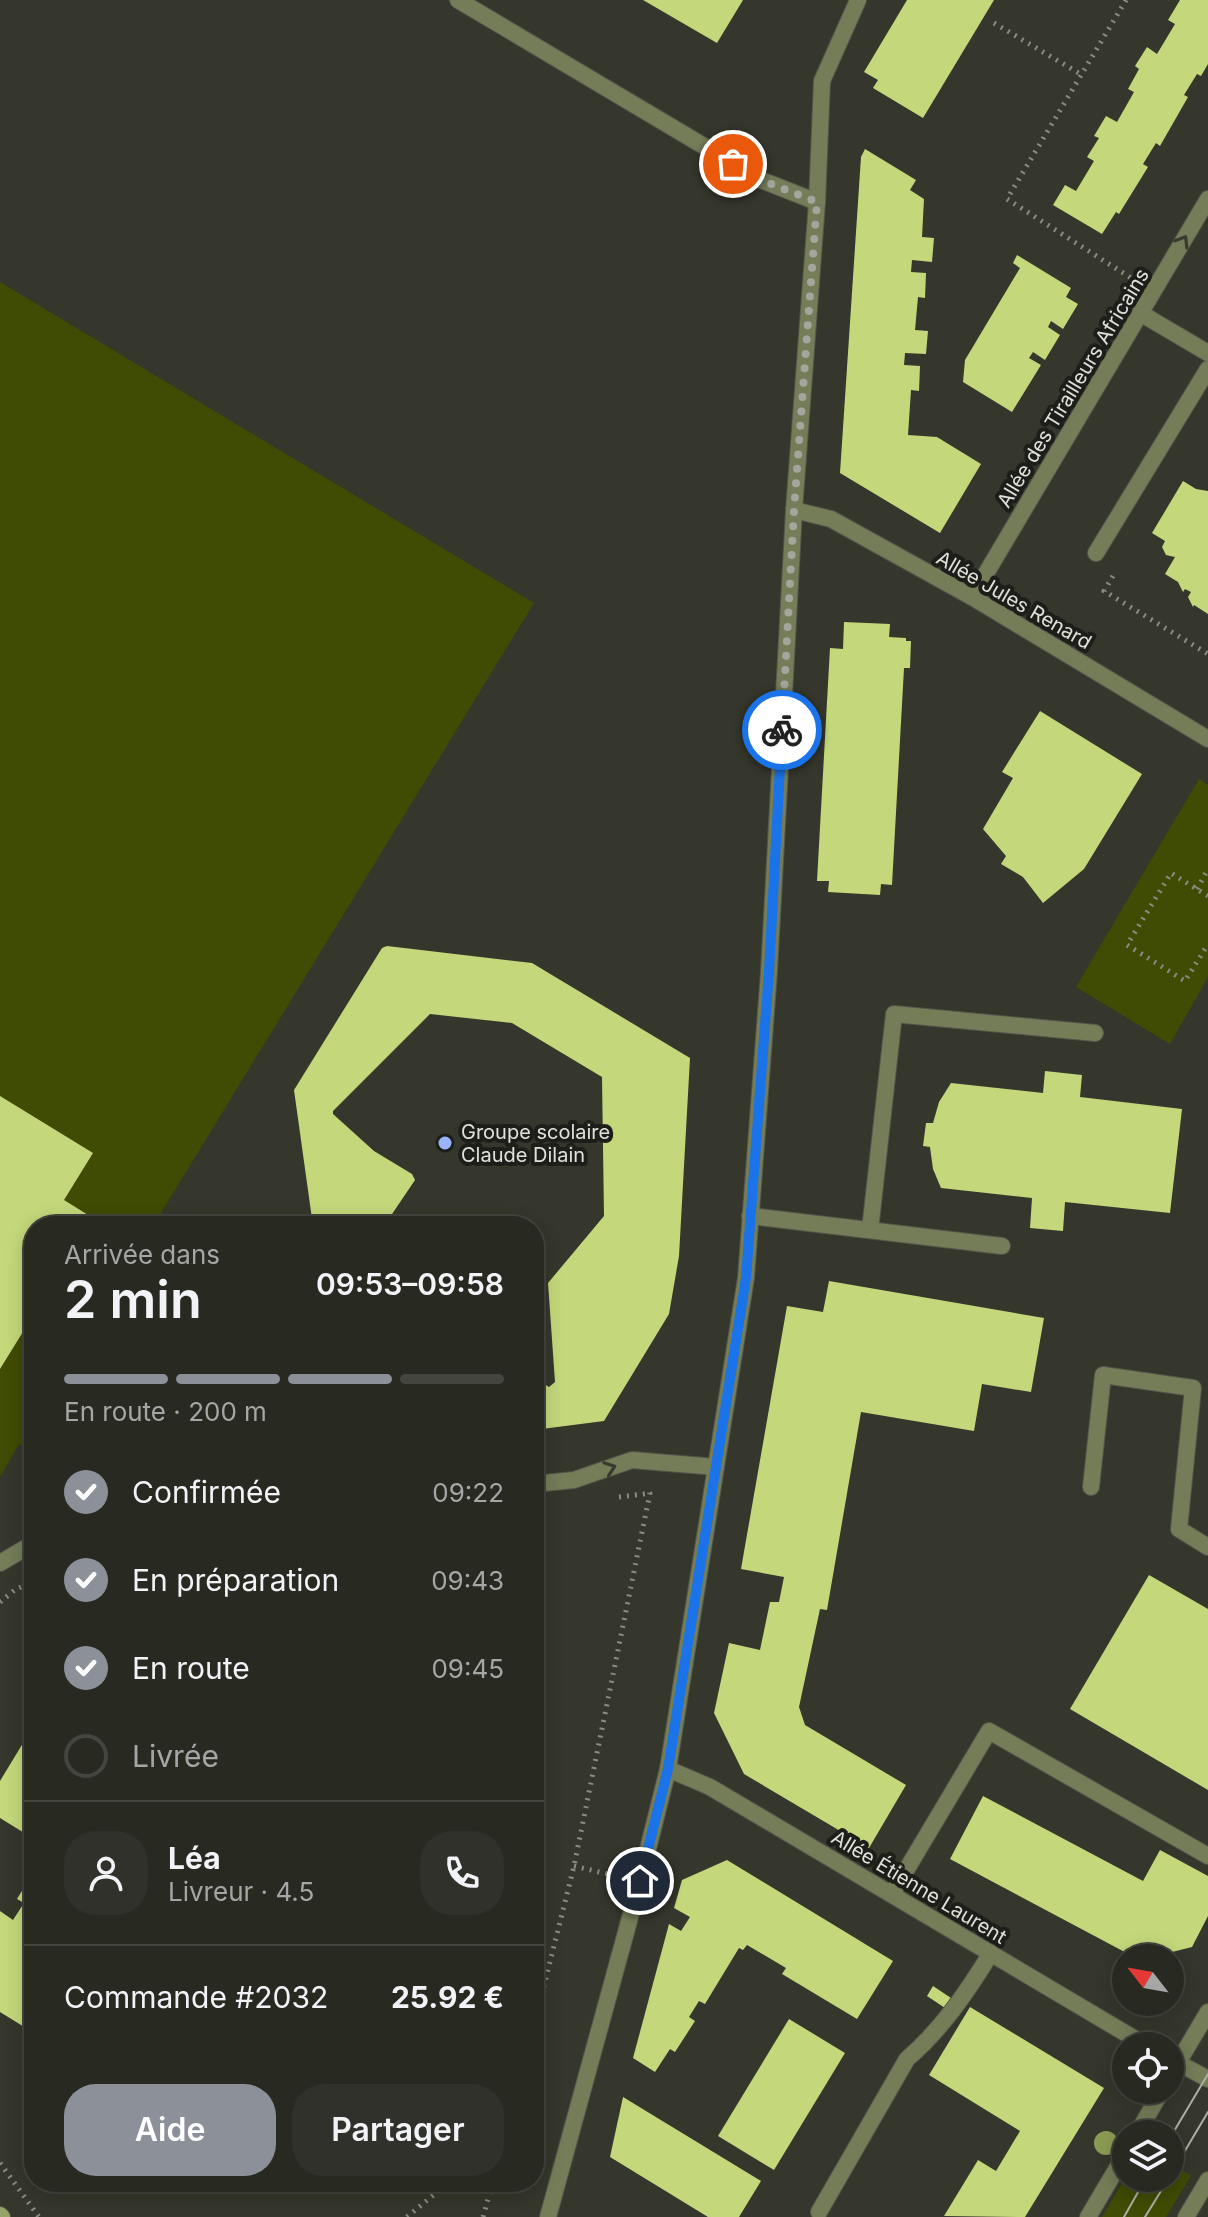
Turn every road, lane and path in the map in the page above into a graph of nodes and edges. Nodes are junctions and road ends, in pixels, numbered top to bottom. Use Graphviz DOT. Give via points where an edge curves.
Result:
graph roads {
  1 [pos="458,0"];
  2 [pos="858,0"];
  3 [pos="1126,0"];
  4 [pos="994,23"];
  5 [pos="1082,75"];
  6 [pos="1208,199"];
  7 [pos="817,202"];
  8 [pos="1153,292"];
  9 [pos="1140,313"];
  10 [pos="1208,353"];
  11 [pos="1208,369"];
  12 [pos="794,510"];
  13 [pos="1096,553"];
  14 [pos="1120,565"];
  15 [pos="972,597"];
  16 [pos="1208,654"];
  17 [pos="1208,739"];
  18 [pos="1208,869"];
  19 [pos="1197,889"];
  20 [pos="1208,896"];
  21 [pos="1208,944"];
  22 [pos="1095,1033"];
  23 [pos="750,1216"];
  24 [pos="870,1230"];
  25 [pos="1002,1246"];
  26 [pos="716,1467"];
  27 [pos="544,1483"];
  28 [pos="1091,1487"];
  29 [pos="650,1493"];
  30 [pos="1208,1547"];
  31 [pos="24,1549"];
  32 [pos="0,1563"];
  33 [pos="24,1586"];
  34 [pos="0,1602"];
  35 [pos="668,1769"];
  36 [pos="1208,1856"];
  37 [pos="574,1866"];
  38 [pos="640,1881"];
  39 [pos="892,1894"];
  40 [pos="991,1953"];
  41 [pos="544,1986"];
  42 [pos="1208,2012"];
  43 [pos="1124,2032"];
  44 [pos="1184,2049"];
  45 [pos="1184,2070"];
  46 [pos="1208,2079"];
  47 [pos="0,2163"];
  48 [pos="1112,2177"];
  49 [pos="1208,2180"];
  50 [pos="437,2192"];
  51 [pos="490,2192"];
  52 [pos="819,2212"];
  53 [pos="39,2217"];
  54 [pos="407,2217"];
  55 [pos="483,2217"];
  56 [pos="548,2217"];
  57 [pos="1088,2217"];
  58 [pos="1186,2217"];
  1 -- 7 [label="street" via="761,180"];
  2 -- 7 [label="street" via="822,81"];
  3 -- 5 [label="path"];
  4 -- 5 [label="path"];
  5 -- 8 [label="path" via="1007,199"];
  8 -- 6 [label="street, Allée des Tirailleurs Africains, one-way"];
  7 -- 12 [label="street"];
  8 -- 9 [label="street, Allée des Tirailleurs Africains"];
  9 -- 10 [label="street"];
  9 -- 15 [label="street, Allée des Tirailleurs Africains"];
  11 -- 13 [label="street"];
  12 -- 15 [label="street, Allée Jules Renard" via="831,519"];
  12 -- 23 [label="street"];
  14 -- 16 [label="path" via="1104,591"];
  15 -- 17 [label="street, Allée Jules Renard"];
  18 -- 19 [label="path"];
  19 -- 20 [label="path"];
  19 -- 21 [label="path" via="1171,873 1127,945 1185,981"];
  22 -- 24 [label="street" via="894,1014"];
  23 -- 24 [label="street"];
  23 -- 26 [label="street" via="746,1278"];
  24 -- 25 [label="street"];
  27 -- 26 [label="street, one-way" via="574,1480 632,1460"];
  26 -- 35 [label="street"];
  28 -- 30 [label="street" via="1103,1375 1193,1388 1179,1529"];
  29 -- 37 [label="path"];
  31 -- 32 [label="street"];
  33 -- 34 [label="path"];
  35 -- 38 [label="street"];
  35 -- 39 [label="street, Allée Étienne Laurent" via="710,1787"];
  36 -- 39 [label="street" via="989,1731"];
  37 -- 38 [label="path"];
  37 -- 41 [label="path"];
  38 -- 56 [label="street"];
  39 -- 40 [label="street, Allée Étienne Laurent"];
  40 -- 43 [label="street, Allée Étienne Laurent"];
  40 -- 52 [label="street" via="961,2001 907,2059"];
  42 -- 44 [label="street"];
  45 -- 46 [label="street"];
  47 -- 53 [label="path"];
  48 -- 57 [label="street"];
  49 -- 58 [label="street"];
  50 -- 54 [label="path"];
  51 -- 55 [label="path"];
}
